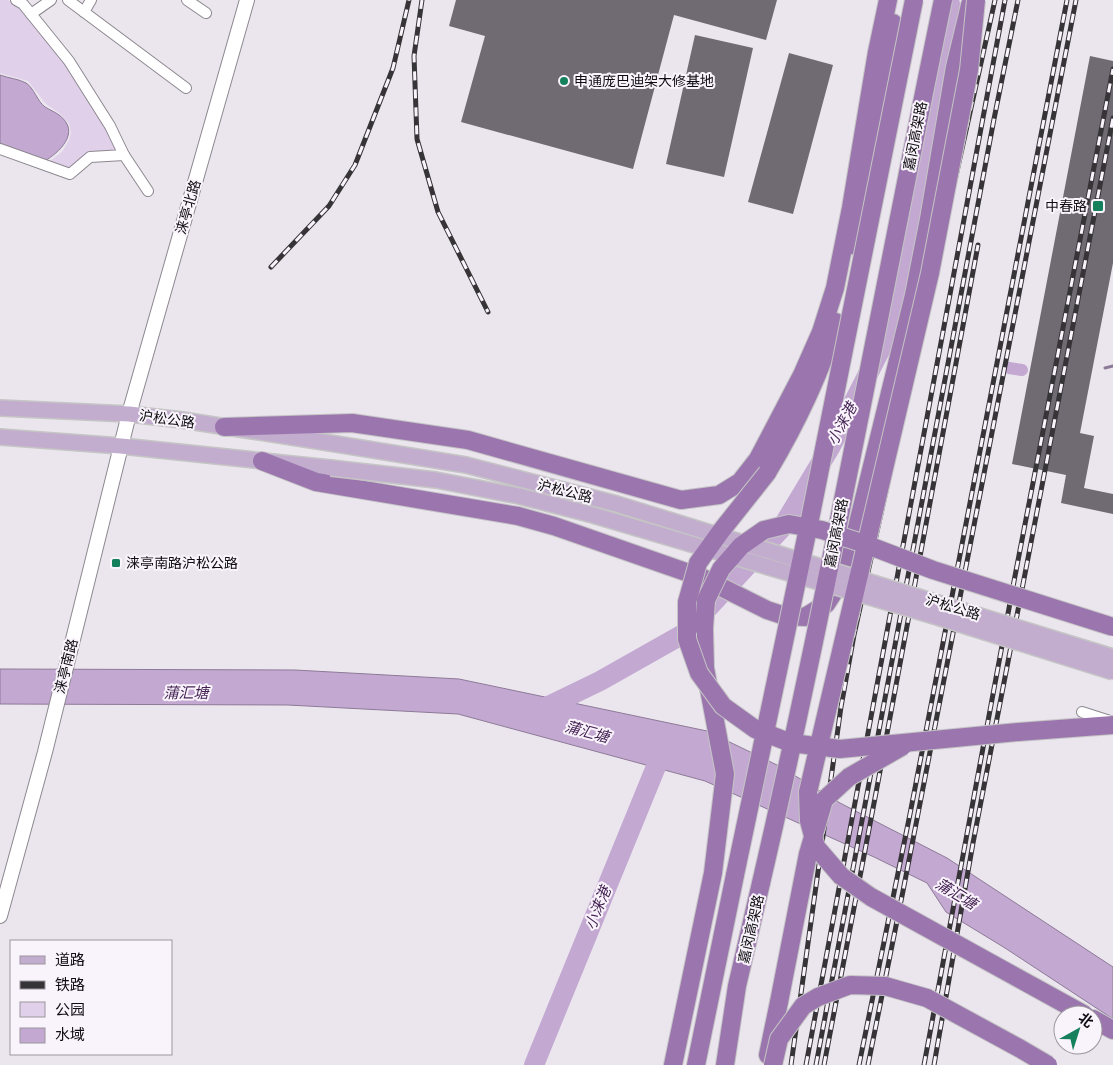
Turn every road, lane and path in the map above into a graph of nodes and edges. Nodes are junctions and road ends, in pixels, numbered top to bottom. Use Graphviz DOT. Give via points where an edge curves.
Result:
graph roads {
  1 [pos="16,0"];
  2 [pos="51,0"];
  3 [pos="68,0"];
  4 [pos="91,0"];
  5 [pos="187,0"];
  6 [pos="247,0"];
  7 [pos="888,0"];
  8 [pos="895,0"];
  9 [pos="914,0"];
  10 [pos="942,0"];
  11 [pos="971,0"];
  12 [pos="976,0"];
  13 [pos="84,12"];
  14 [pos="206,13"];
  15 [pos="31,14"];
  16 [pos="186,88"];
  17 [pos="0,149"];
  18 [pos="124,154"];
  19 [pos="148,192"];
  20 [pos="0,408"];
  21 [pos="129,414"];
  22 [pos="224,427"];
  23 [pos="0,437"];
  24 [pos="121,446"];
  25 [pos="262,461"];
  26 [pos="1113,627"];
  27 [pos="1113,657"];
  28 [pos="1113,672"];
  29 [pos="1082,712"];
  30 [pos="1113,723"];
  31 [pos="908,743"];
  32 [pos="0,916"];
  33 [pos="1067,1005"];
  34 [pos="673,1065"];
  35 [pos="696,1065"];
  36 [pos="725,1065"];
  37 [pos="766,1065"];
  38 [pos="773,1065"];
  39 [pos="1048,1065"];
  1 -- 15 [label="street"];
  2 -- 15 [label="street"];
  3 -- 13 [label="street"];
  4 -- 13 [label="street"];
  5 -- 14 [label="street"];
  6 -- 21 [label="street, 涞亭北路"];
  7 -- 22 [label="highway" via="835,288 821,332 758,459 740,482 719,496 681,500 468,440 352,423"];
  8 -- 31 [label="highway, bridge" via="890,55 853,263 828,347 790,434 767,473 698,563 687,602 687,639 699,673 723,706 755,729 791,743 840,749"];
  9 -- 35 [label="highway, 嘉闵高架路, bridge"];
  10 -- 36 [label="highway, 嘉闵高架路, bridge" via="803,696 737,986"];
  11 -- 25 [label="highway" via="955,67 914,295 851,552 841,581 826,604 805,617 785,616 703,578 579,534 518,516 316,482"];
  12 -- 33 [label="highway, bridge" via="969,70 930,274 808,792 809,821 816,847 842,876 871,897"];
  13 -- 16 [label="street"];
  15 -- 18 [label="street" via="69,61"];
  17 -- 18 [label="street" via="70,174 90,157"];
  18 -- 19 [label="street"];
  20 -- 21 [label="main road, 沪松公路"];
  21 -- 22 [label="main road, 沪松公路"];
  21 -- 24 [label="street, 涞亭南路"];
  22 -- 27 [label="main road, 沪松公路, bridge" via="466,465 617,504"];
  23 -- 24 [label="main road, 沪松公路"];
  24 -- 25 [label="main road, 沪松公路"];
  24 -- 32 [label="street, 涞亭南路" via="45,752"];
  25 -- 28 [label="main road, 沪松公路, bridge" via="436,480 519,496 934,616"];
  26 -- 34 [label="highway, bridge" via="933,570 822,530 789,524 764,530 741,546 721,569 706,600 705,668 725,774 713,873"];
  29 -- 30 [label="street"];
  30 -- 31 [label="highway, bridge"];
  31 -- 37 [label="highway, bridge" via="849,776 824,800 808,854"];
  38 -- 39 [label="highway, bridge" via="780,1039 803,1006 850,985 885,986 927,998"];
}
